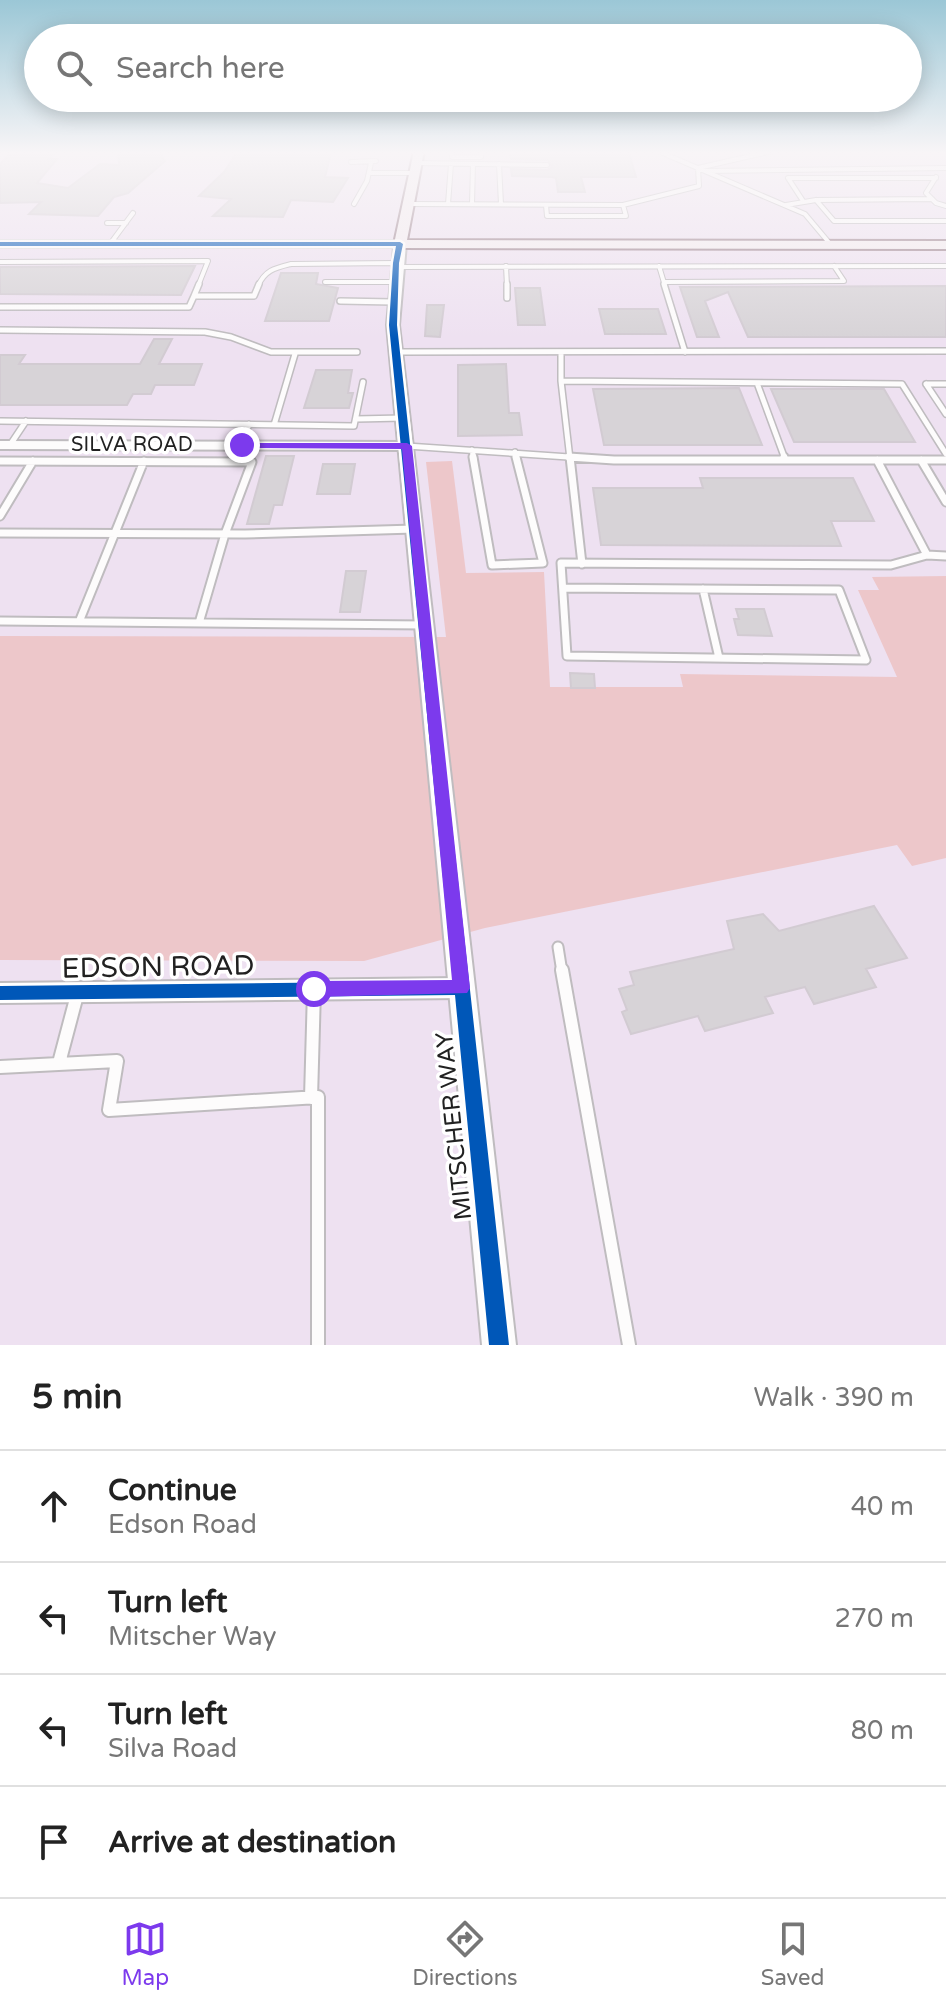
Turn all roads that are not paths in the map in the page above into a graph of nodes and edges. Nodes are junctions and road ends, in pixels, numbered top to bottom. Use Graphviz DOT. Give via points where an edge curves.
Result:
graph roads {
  1 [pos="133,213"];
  2 [pos="407,214"];
  3 [pos="547,214"];
  4 [pos="625,214"];
  5 [pos="804,214"];
  6 [pos="828,214"];
  7 [pos="946,221"];
  8 [pos="107,223"];
  9 [pos="126,223"];
  10 [pos="946,235"];
  11 [pos="827,240"];
  12 [pos="0,244"];
  13 [pos="110,244"];
  14 [pos="946,245"];
  15 [pos="0,262"];
  16 [pos="397,265"];
  17 [pos="506,266"];
  18 [pos="659,266"];
  19 [pos="714,266"];
  20 [pos="754,266"];
  21 [pos="789,266"];
  22 [pos="834,266"];
  23 [pos="946,266"];
  24 [pos="325,282"];
  25 [pos="664,282"];
  26 [pos="721,282"];
  27 [pos="762,282"];
  28 [pos="797,282"];
  29 [pos="194,296"];
  30 [pos="507,298"];
  31 [pos="340,301"];
  32 [pos="0,307"];
  33 [pos="0,330"];
  34 [pos="946,351"];
  35 [pos="357,352"];
  36 [pos="397,352"];
  37 [pos="561,352"];
  38 [pos="685,352"];
  39 [pos="295,354"];
  40 [pos="561,381"];
  41 [pos="363,382"];
  42 [pos="757,383"];
  43 [pos="946,384"];
  44 [pos="946,414"];
  45 [pos="404,417"];
  46 [pos="356,419"];
  47 [pos="0,421"];
  48 [pos="26,421"];
  49 [pos="249,424"];
  50 [pos="274,425"];
  51 [pos="5,445"];
  52 [pos="242,445"];
  53 [pos="407,446"];
  54 [pos="472,450"];
  55 [pos="515,452"];
  56 [pos="945,454"];
  57 [pos="570,455"];
  58 [pos="785,460"];
  59 [pos="877,460"];
  60 [pos="921,460"];
  61 [pos="0,461"];
  62 [pos="33,461"];
  63 [pos="144,461"];
  64 [pos="946,502"];
  65 [pos="0,516"];
  66 [pos="415,529"];
  67 [pos="0,533"];
  68 [pos="114,534"];
  69 [pos="225,534"];
  70 [pos="927,555"];
  71 [pos="946,556"];
  72 [pos="543,563"];
  73 [pos="561,563"];
  74 [pos="582,564"];
  75 [pos="563,588"];
  76 [pos="703,589"];
  77 [pos="0,621"];
  78 [pos="79,622"];
  79 [pos="199,623"];
  80 [pos="426,625"];
  81 [pos="719,658"];
  82 [pos="558,947"];
  83 [pos="461,988"];
  84 [pos="314,989"];
  85 [pos="78,992"];
  86 [pos="0,993"];
  87 [pos="59,1063"];
  88 [pos="0,1067"];
  89 [pos="311,1098"];
  90 [pos="318,1345"];
  91 [pos="499,1345"];
  92 [pos="629,1345"];
  1 -- 9 [label="lane"];
  2 -- 16 [label="main road, MITSCHER WAY"];
  3 -- 4 [label="lane"];
  5 -- 11 [label="lane"];
  6 -- 7 [label="lane" via="834,221"];
  8 -- 9 [label="lane"];
  9 -- 13 [label="lane"];
  10 -- 11 [label="main road"];
  11 -- 14 [label="main road"];
  11 -- 16 [label="main road"];
  12 -- 13 [label="street"];
  13 -- 16 [label="street" via="261,244"];
  15 -- 29 [label="lane" via="208,261"];
  16 -- 17 [label="lane"];
  16 -- 24 [label="lane"];
  16 -- 29 [label="lane" via="282,265 263,275 254,296"];
  16 -- 31 [label="lane"];
  16 -- 36 [label="street, MITSCHER WAY"];
  17 -- 18 [label="lane"];
  17 -- 30 [label="lane"];
  18 -- 19 [label="lane"];
  18 -- 25 [label="lane"];
  19 -- 20 [label="lane"];
  19 -- 26 [label="lane"];
  20 -- 21 [label="lane"];
  20 -- 27 [label="lane"];
  21 -- 22 [label="lane"];
  21 -- 28 [label="lane"];
  22 -- 23 [label="lane"];
  22 -- 28 [label="lane" via="844,281"];
  25 -- 26 [label="lane"];
  25 -- 38 [label="lane"];
  26 -- 27 [label="lane"];
  27 -- 28 [label="lane"];
  29 -- 32 [label="lane" via="189,307"];
  33 -- 39 [label="lane" via="205,332"];
  34 -- 38 [label="lane"];
  35 -- 39 [label="lane"];
  36 -- 37 [label="lane"];
  36 -- 45 [label="street, MITSCHER WAY"];
  37 -- 38 [label="lane"];
  37 -- 40 [label="lane"];
  39 -- 50 [label="lane"];
  40 -- 42 [label="lane"];
  40 -- 57 [label="lane"];
  41 -- 46 [label="lane"];
  42 -- 56 [label="lane" via="902,384"];
  42 -- 58 [label="lane"];
  43 -- 44 [label="lane" via="926,384"];
  45 -- 46 [label="lane"];
  45 -- 53 [label="street, MITSCHER WAY"];
  46 -- 50 [label="lane" via="354,426"];
  47 -- 48 [label="lane"];
  48 -- 49 [label="lane"];
  48 -- 51 [label="lane"];
  49 -- 50 [label="lane"];
  49 -- 52 [label="lane"];
  51 -- 52 [label="street, SILVA ROAD"];
  52 -- 53 [label="street, SILVA ROAD"];
  53 -- 54 [label="lane"];
  53 -- 66 [label="street, MITSCHER WAY"];
  54 -- 55 [label="lane"];
  54 -- 72 [label="lane" via="492,565"];
  55 -- 57 [label="lane"];
  55 -- 72 [label="lane"];
  56 -- 60 [label="lane"];
  57 -- 58 [label="lane"];
  57 -- 74 [label="lane"];
  58 -- 59 [label="lane"];
  59 -- 60 [label="lane"];
  59 -- 70 [label="lane"];
  60 -- 64 [label="lane"];
  61 -- 62 [label="lane"];
  62 -- 63 [label="lane"];
  62 -- 65 [label="lane"];
  63 -- 68 [label="lane"];
  63 -- 69 [label="lane" via="252,462"];
  66 -- 69 [label="lane"];
  66 -- 80 [label="street, MITSCHER WAY"];
  67 -- 68 [label="lane"];
  68 -- 69 [label="lane"];
  68 -- 78 [label="lane"];
  69 -- 79 [label="lane"];
  70 -- 71 [label="lane"];
  70 -- 74 [label="lane" via="891,565"];
  72 -- 73 [label="lane"];
  73 -- 74 [label="lane"];
  73 -- 75 [label="lane"];
  75 -- 76 [label="lane"];
  75 -- 81 [label="lane" via="567,656"];
  76 -- 81 [label="lane"];
  76 -- 81 [label="lane" via="839,590 866,660"];
  77 -- 78 [label="lane"];
  78 -- 79 [label="lane"];
  79 -- 80 [label="lane"];
  80 -- 83 [label="street, MITSCHER WAY"];
  82 -- 92 [label="lane"];
  83 -- 84 [label="street, EDSON ROAD"];
  83 -- 91 [label="street, MITSCHER WAY"];
  84 -- 85 [label="street, EDSON ROAD"];
  84 -- 89 [label="lane"];
  85 -- 86 [label="street, EDSON ROAD"];
  85 -- 87 [label="lane"];
  87 -- 88 [label="lane"];
  87 -- 89 [label="lane" via="117,1061 109,1110"];
  89 -- 90 [label="lane" via="318,1097"];
}
